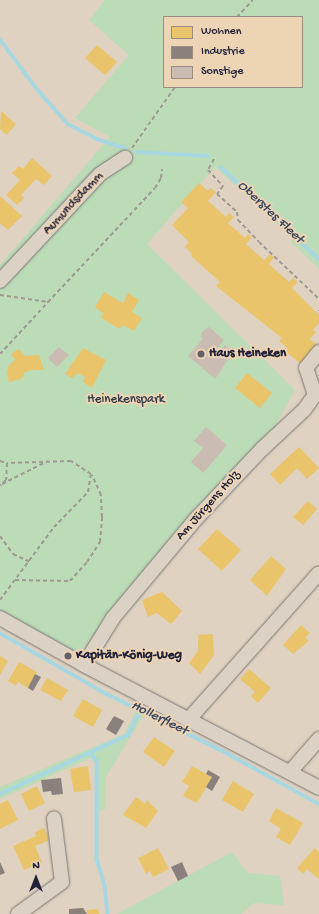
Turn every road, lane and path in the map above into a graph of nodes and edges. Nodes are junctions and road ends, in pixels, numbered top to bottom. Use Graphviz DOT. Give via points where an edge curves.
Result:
graph roads {
  1 [pos="253,0"];
  2 [pos="238,16"];
  3 [pos="174,88"];
  4 [pos="125,158"];
  5 [pos="214,158"];
  6 [pos="162,169"];
  7 [pos="0,281"];
  8 [pos="0,296"];
  9 [pos="319,299"];
  10 [pos="48,302"];
  11 [pos="319,352"];
  12 [pos="0,354"];
  13 [pos="0,460"];
  14 [pos="49,460"];
  15 [pos="7,463"];
  16 [pos="91,474"];
  17 [pos="1,485"];
  18 [pos="0,536"];
  19 [pos="30,562"];
  20 [pos="319,572"];
  21 [pos="16,580"];
  22 [pos="0,600"];
  23 [pos="0,618"];
  24 [pos="84,666"];
  25 [pos="189,719"];
  26 [pos="319,738"];
  27 [pos="290,772"];
  28 [pos="319,788"];
  29 [pos="54,819"];
  30 [pos="18,914"];
  1 -- 2 [label="path"];
  3 -- 4 [label="path"];
  4 -- 7 [label="street, Aumundsdamm" via="100,174"];
  5 -- 9 [label="path" via="208,170 223,186 218,194 237,212 238,220 259,242"];
  6 -- 10 [label="path" via="161,178 154,188"];
  8 -- 10 [label="path"];
  10 -- 12 [label="path"];
  11 -- 24 [label="street, Am Jürgens Holz" via="306,368 315,395 304,410 195,520 113,618"];
  13 -- 15 [label="path"];
  14 -- 15 [label="path"];
  14 -- 16 [label="path" via="72,461"];
  14 -- 17 [label="path"];
  15 -- 17 [label="path" via="6,480"];
  16 -- 19 [label="path" via="88,492 54,527"];
  16 -- 21 [label="path" via="101,495 102,516 100,542 87,562 70,581"];
  18 -- 19 [label="path" via="13,554"];
  19 -- 21 [label="path"];
  20 -- 25 [label="street"];
  21 -- 22 [label="path"];
  23 -- 24 [label="street"];
  24 -- 25 [label="street"];
  25 -- 27 [label="street"];
  26 -- 27 [label="street"];
  27 -- 28 [label="street"];
  29 -- 30 [label="street" via="62,882"];
}
